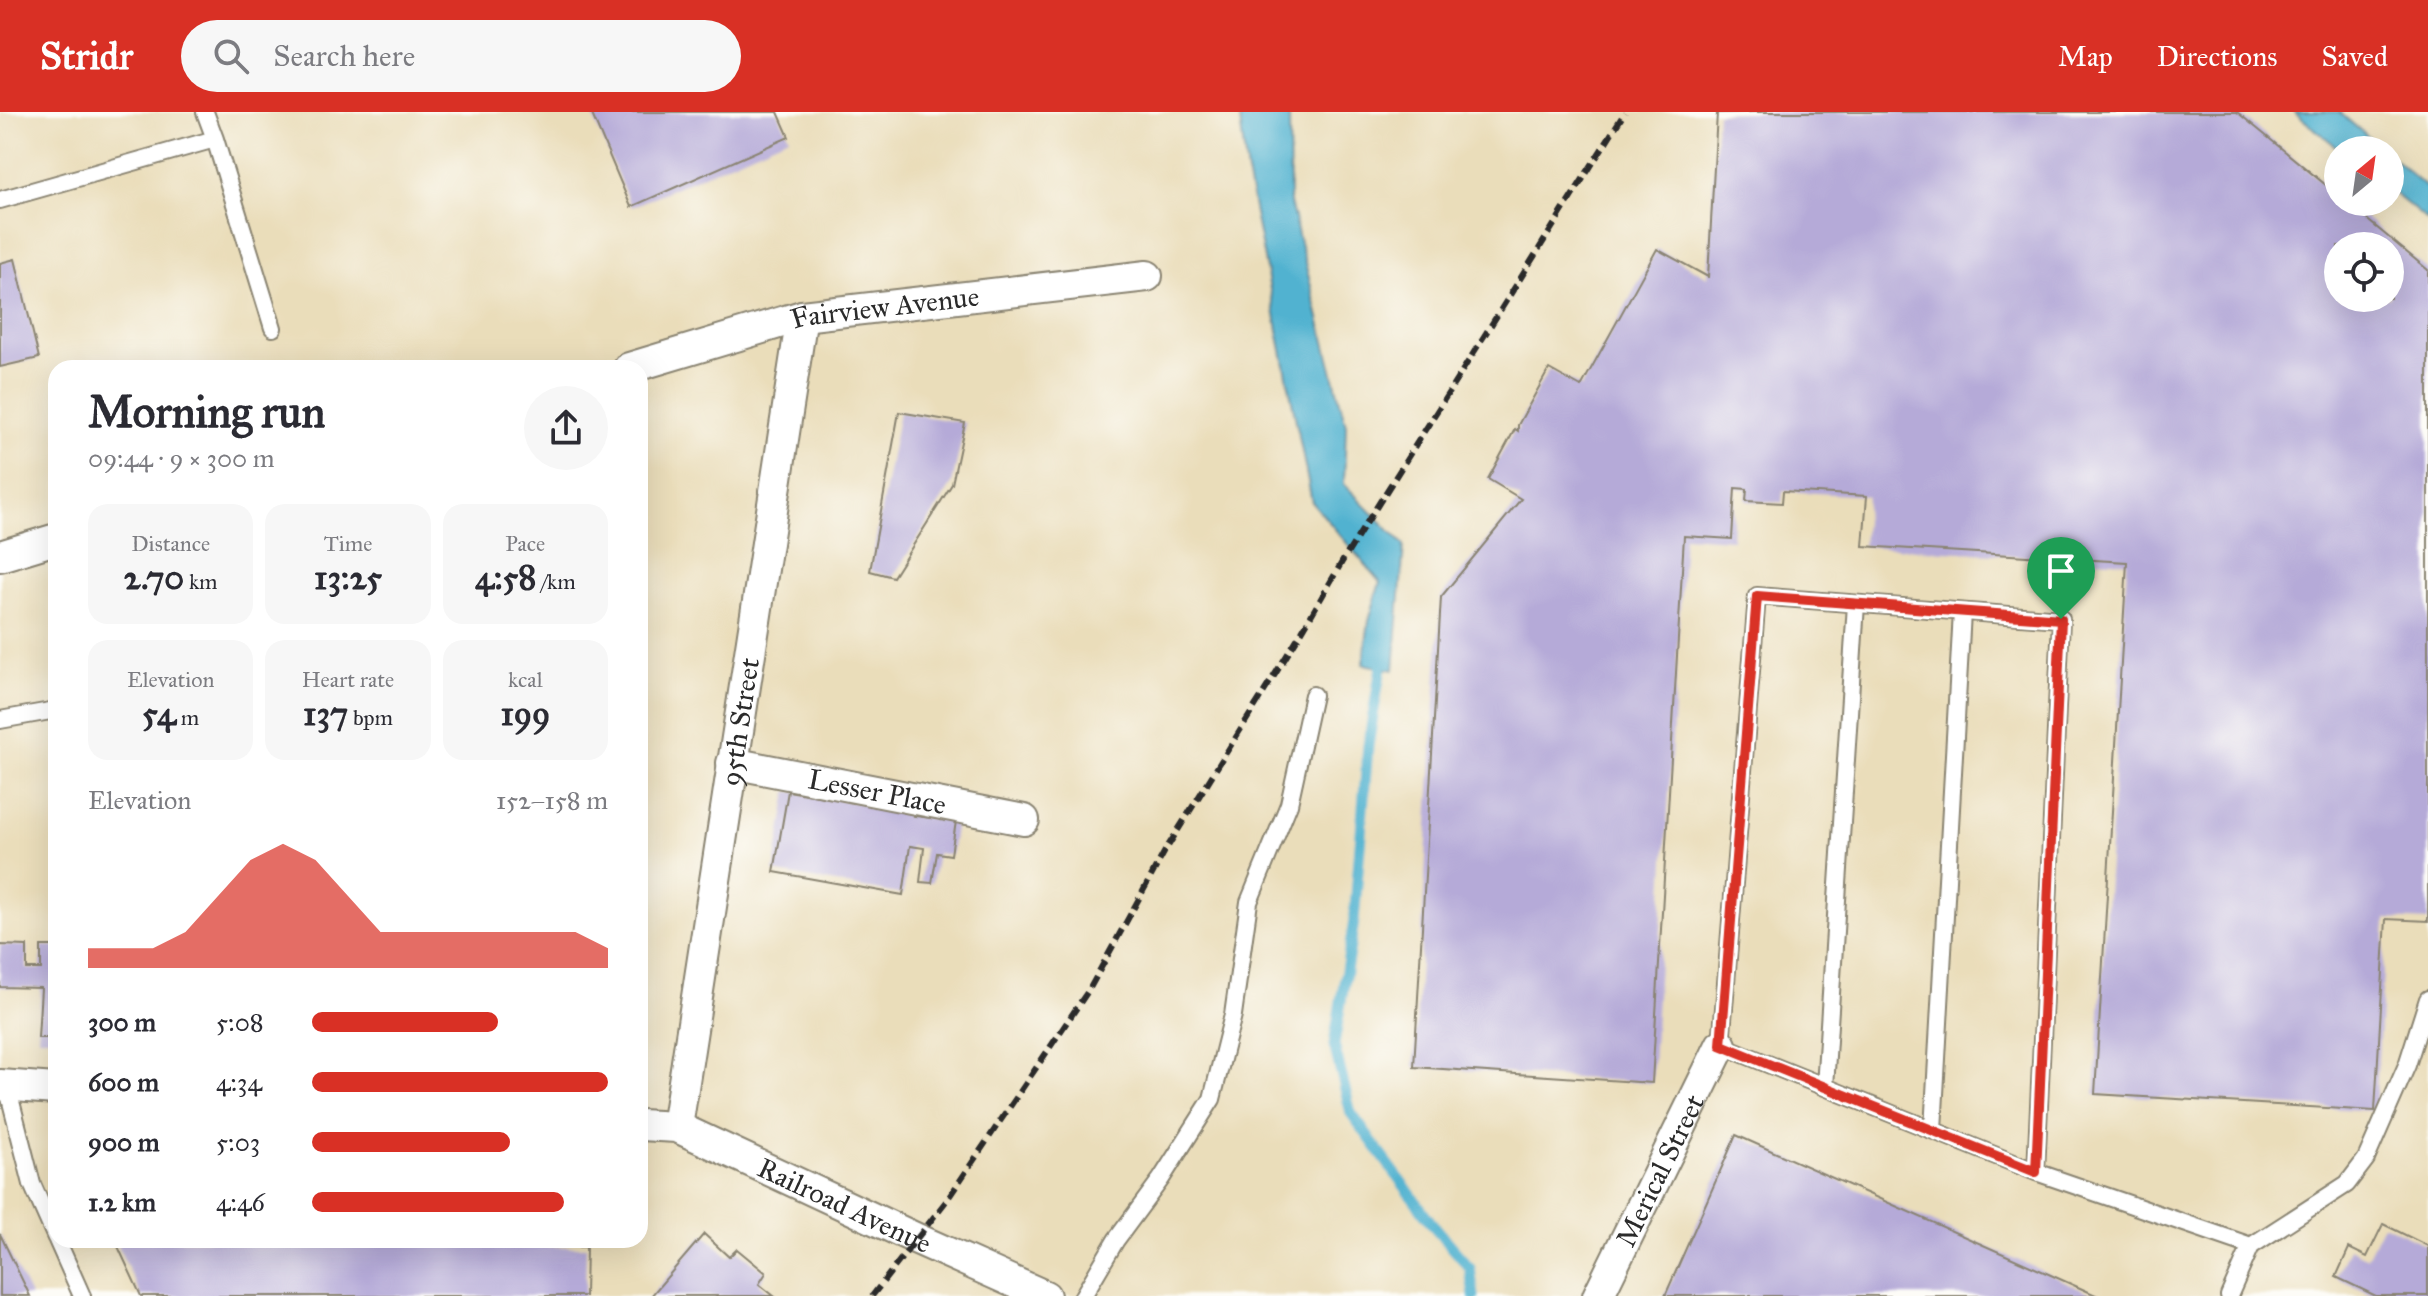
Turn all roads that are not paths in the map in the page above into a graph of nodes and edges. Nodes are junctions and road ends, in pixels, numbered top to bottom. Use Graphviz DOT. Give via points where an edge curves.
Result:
graph roads {
  1 [pos="205,112"];
  2 [pos="215,139"];
  3 [pos="0,200"];
  4 [pos="1147,276"];
  5 [pos="802,316"];
  6 [pos="273,328"];
  7 [pos="648,362"];
  8 [pos="48,541"];
  9 [pos="0,556"];
  10 [pos="1856,604"];
  11 [pos="1962,612"];
  12 [pos="1313,695"];
  13 [pos="48,711"];
  14 [pos="0,720"];
  15 [pos="732,763"];
  16 [pos="1024,820"];
  17 [pos="2428,999"];
  18 [pos="1721,1045"];
  19 [pos="3,1086"];
  20 [pos="1825,1087"];
  21 [pos="48,1089"];
  22 [pos="648,1125"];
  23 [pos="677,1127"];
  24 [pos="1933,1130"];
  25 [pos="2036,1172"];
  26 [pos="48,1221"];
  27 [pos="2251,1246"];
  28 [pos="60,1248"];
  29 [pos="82,1296"];
  30 [pos="1045,1296"];
  31 [pos="1083,1296"];
  32 [pos="1598,1296"];
  33 [pos="2229,1296"];
  1 -- 2 [label="lane"];
  2 -- 3 [label="lane"];
  2 -- 6 [label="lane"];
  4 -- 5 [label="street, Fairview Avenue"];
  5 -- 7 [label="street, Fairview Avenue"];
  5 -- 15 [label="street, 95th Street"];
  8 -- 9 [label="street"];
  10 -- 11 [label="lane"];
  10 -- 18 [label="lane" via="1757,596"];
  10 -- 20 [label="lane"];
  11 -- 24 [label="lane"];
  11 -- 25 [label="lane" via="2061,619"];
  12 -- 31 [label="lane" via="1289,804 1249,902 1233,1015 1212,1099"];
  13 -- 14 [label="lane"];
  15 -- 16 [label="street, Lesser Place"];
  15 -- 23 [label="street, 95th Street"];
  17 -- 27 [label="lane" via="2407,1065 2366,1159 2347,1184"];
  18 -- 20 [label="lane"];
  18 -- 32 [label="street, Merical Street"];
  19 -- 21 [label="street"];
  19 -- 26 [label="lane"];
  20 -- 24 [label="lane"];
  22 -- 23 [label="street, Railroad Avenue"];
  23 -- 30 [label="street, Railroad Avenue"];
  24 -- 25 [label="lane"];
  25 -- 27 [label="lane"];
  27 -- 33 [label="lane"];
  28 -- 29 [label="lane"];
}
